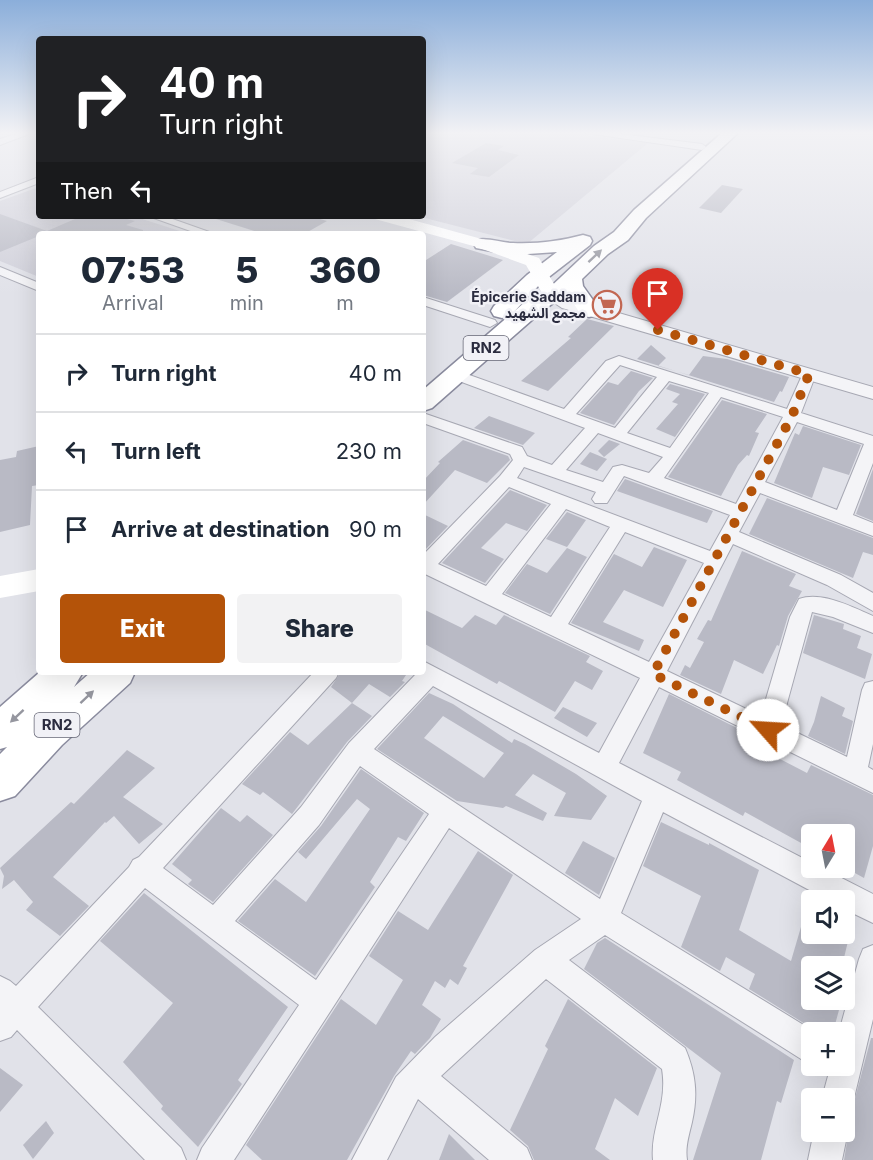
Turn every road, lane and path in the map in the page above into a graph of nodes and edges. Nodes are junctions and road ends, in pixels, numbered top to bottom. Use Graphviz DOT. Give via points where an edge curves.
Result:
graph roads {
  1 [pos="23,186"];
  2 [pos="657,186"];
  3 [pos="671,186"];
  4 [pos="0,195"];
  5 [pos="615,218"];
  6 [pos="162,219"];
  7 [pos="391,219"];
  8 [pos="200,231"];
  9 [pos="598,231"];
  10 [pos="483,244"];
  11 [pos="578,245"];
  12 [pos="0,271"];
  13 [pos="540,275"];
  14 [pos="571,278"];
  15 [pos="20,279"];
  16 [pos="36,286"];
  17 [pos="0,288"];
  18 [pos="552,296"];
  19 [pos="426,302"];
  20 [pos="590,310"];
  21 [pos="490,322"];
  22 [pos="809,374"];
  23 [pos="426,375"];
  24 [pos="456,375"];
  25 [pos="666,375"];
  26 [pos="717,392"];
  27 [pos="873,393"];
  28 [pos="426,401"];
  29 [pos="566,416"];
  30 [pos="792,416"];
  31 [pos="426,419"];
  32 [pos="595,426"];
  33 [pos="618,434"];
  34 [pos="873,441"];
  35 [pos="673,455"];
  36 [pos="521,460"];
  37 [pos="555,472"];
  38 [pos="506,480"];
  39 [pos="653,480"];
  40 [pos="754,484"];
  41 [pos="607,490"];
  42 [pos="562,502"];
  43 [pos="741,512"];
  44 [pos="591,513"];
  45 [pos="843,518"];
  46 [pos="621,524"];
  47 [pos="873,530"];
  48 [pos="728,535"];
  49 [pos="715,560"];
  50 [pos="426,562"];
  51 [pos="426,566"];
  52 [pos="36,581"];
  53 [pos="0,587"];
  54 [pos="489,597"];
  55 [pos="873,603"];
  56 [pos="873,625"];
  57 [pos="555,628"];
  58 [pos="427,672"];
  59 [pos="653,674"];
  60 [pos="62,675"];
  61 [pos="114,675"];
  62 [pos="325,675"];
  63 [pos="424,675"];
  64 [pos="873,690"];
  65 [pos="768,730"];
  66 [pos="0,732"];
  67 [pos="357,751"];
  68 [pos="604,768"];
  69 [pos="864,778"];
  70 [pos="0,782"];
  71 [pos="657,796"];
  72 [pos="446,810"];
  73 [pos="142,869"];
  74 [pos="873,909"];
  75 [pos="605,919"];
  76 [pos="214,924"];
  77 [pos="873,959"];
  78 [pos="545,960"];
  79 [pos="319,1001"];
  80 [pos="5,1007"];
  81 [pos="855,1022"];
  82 [pos="801,1041"];
  83 [pos="418,1078"];
  84 [pos="829,1142"];
  85 [pos="170,1160"];
  86 [pos="214,1160"];
  87 [pos="369,1160"];
  88 [pos="515,1160"];
  89 [pos="670,1160"];
  90 [pos="825,1160"];
  1 -- 4 [label="street"];
  2 -- 5 [label="highway"];
  14 -- 3 [label="highway, RN2, one-way"];
  6 -- 8 [label="street"];
  7 -- 10 [label="main road"];
  9 -- 11 [label="highway, RN2"];
  10 -- 11 [label="highway" via="513,249"];
  10 -- 13 [label="main road" via="533,262"];
  11 -- 13 [label="highway, RN2"];
  12 -- 15 [label="street"];
  13 -- 18 [label="main road"];
  13 -- 21 [label="highway, RN2"];
  14 -- 18 [label="highway, RN2"];
  14 -- 20 [label="highway"];
  15 -- 16 [label="street"];
  15 -- 17 [label="street"];
  18 -- 20 [label="street"];
  18 -- 24 [label="highway, RN2"];
  19 -- 21 [label="street"];
  20 -- 22 [label="street"];
  21 -- 23 [label="highway, RN2"];
  22 -- 27 [label="street"];
  22 -- 30 [label="street"];
  24 -- 28 [label="highway, RN2"];
  24 -- 29 [label="street"];
  25 -- 26 [label="street"];
  25 -- 29 [label="street" via="627,361 614,361"];
  25 -- 33 [label="street"];
  26 -- 30 [label="street"];
  26 -- 35 [label="street"];
  29 -- 32 [label="street"];
  30 -- 34 [label="street"];
  30 -- 40 [label="street"];
  31 -- 36 [label="street" via="516,451"];
  32 -- 33 [label="street"];
  32 -- 37 [label="street"];
  33 -- 35 [label="street"];
  34 -- 45 [label="street"];
  35 -- 39 [label="street"];
  36 -- 37 [label="street"];
  36 -- 38 [label="street"];
  37 -- 41 [label="street"];
  38 -- 42 [label="street"];
  38 -- 50 [label="street"];
  39 -- 41 [label="street" via="622,470"];
  39 -- 43 [label="street"];
  40 -- 43 [label="street"];
  40 -- 45 [label="street"];
  41 -- 44 [label="street"];
  42 -- 44 [label="street"];
  42 -- 54 [label="street"];
  43 -- 48 [label="street"];
  44 -- 46 [label="street"];
  45 -- 47 [label="street"];
  46 -- 49 [label="street"];
  46 -- 57 [label="street"];
  48 -- 49 [label="street"];
  48 -- 55 [label="street" via="834,580"];
  49 -- 59 [label="street"];
  51 -- 54 [label="street"];
  52 -- 53 [label="main road"];
  54 -- 57 [label="street"];
  56 -- 65 [label="street" via="818,604 806,604"];
  57 -- 59 [label="street"];
  58 -- 68 [label="street"];
  59 -- 65 [label="street"];
  59 -- 68 [label="street"];
  60 -- 66 [label="highway, RN2, one-way"];
  70 -- 61 [label="highway, RN2, one-way"];
  62 -- 73 [label="street"];
  63 -- 67 [label="street"];
  64 -- 69 [label="street"];
  65 -- 69 [label="street"];
  67 -- 72 [label="street"];
  67 -- 76 [label="street" via="310,816"];
  68 -- 71 [label="street"];
  71 -- 74 [label="street"];
  71 -- 75 [label="street"];
  72 -- 75 [label="street"];
  72 -- 79 [label="street"];
  73 -- 76 [label="street"];
  73 -- 80 [label="street"];
  75 -- 78 [label="street"];
  75 -- 82 [label="street"];
  76 -- 79 [label="street"];
  77 -- 81 [label="street"];
  78 -- 83 [label="street"];
  78 -- 89 [label="street" via="674,1059 680,1070 681,1087"];
  79 -- 86 [label="street"];
  80 -- 85 [label="street"];
  83 -- 87 [label="street" via="407,1088"];
  83 -- 88 [label="street"];
  84 -- 90 [label="street"];
}
